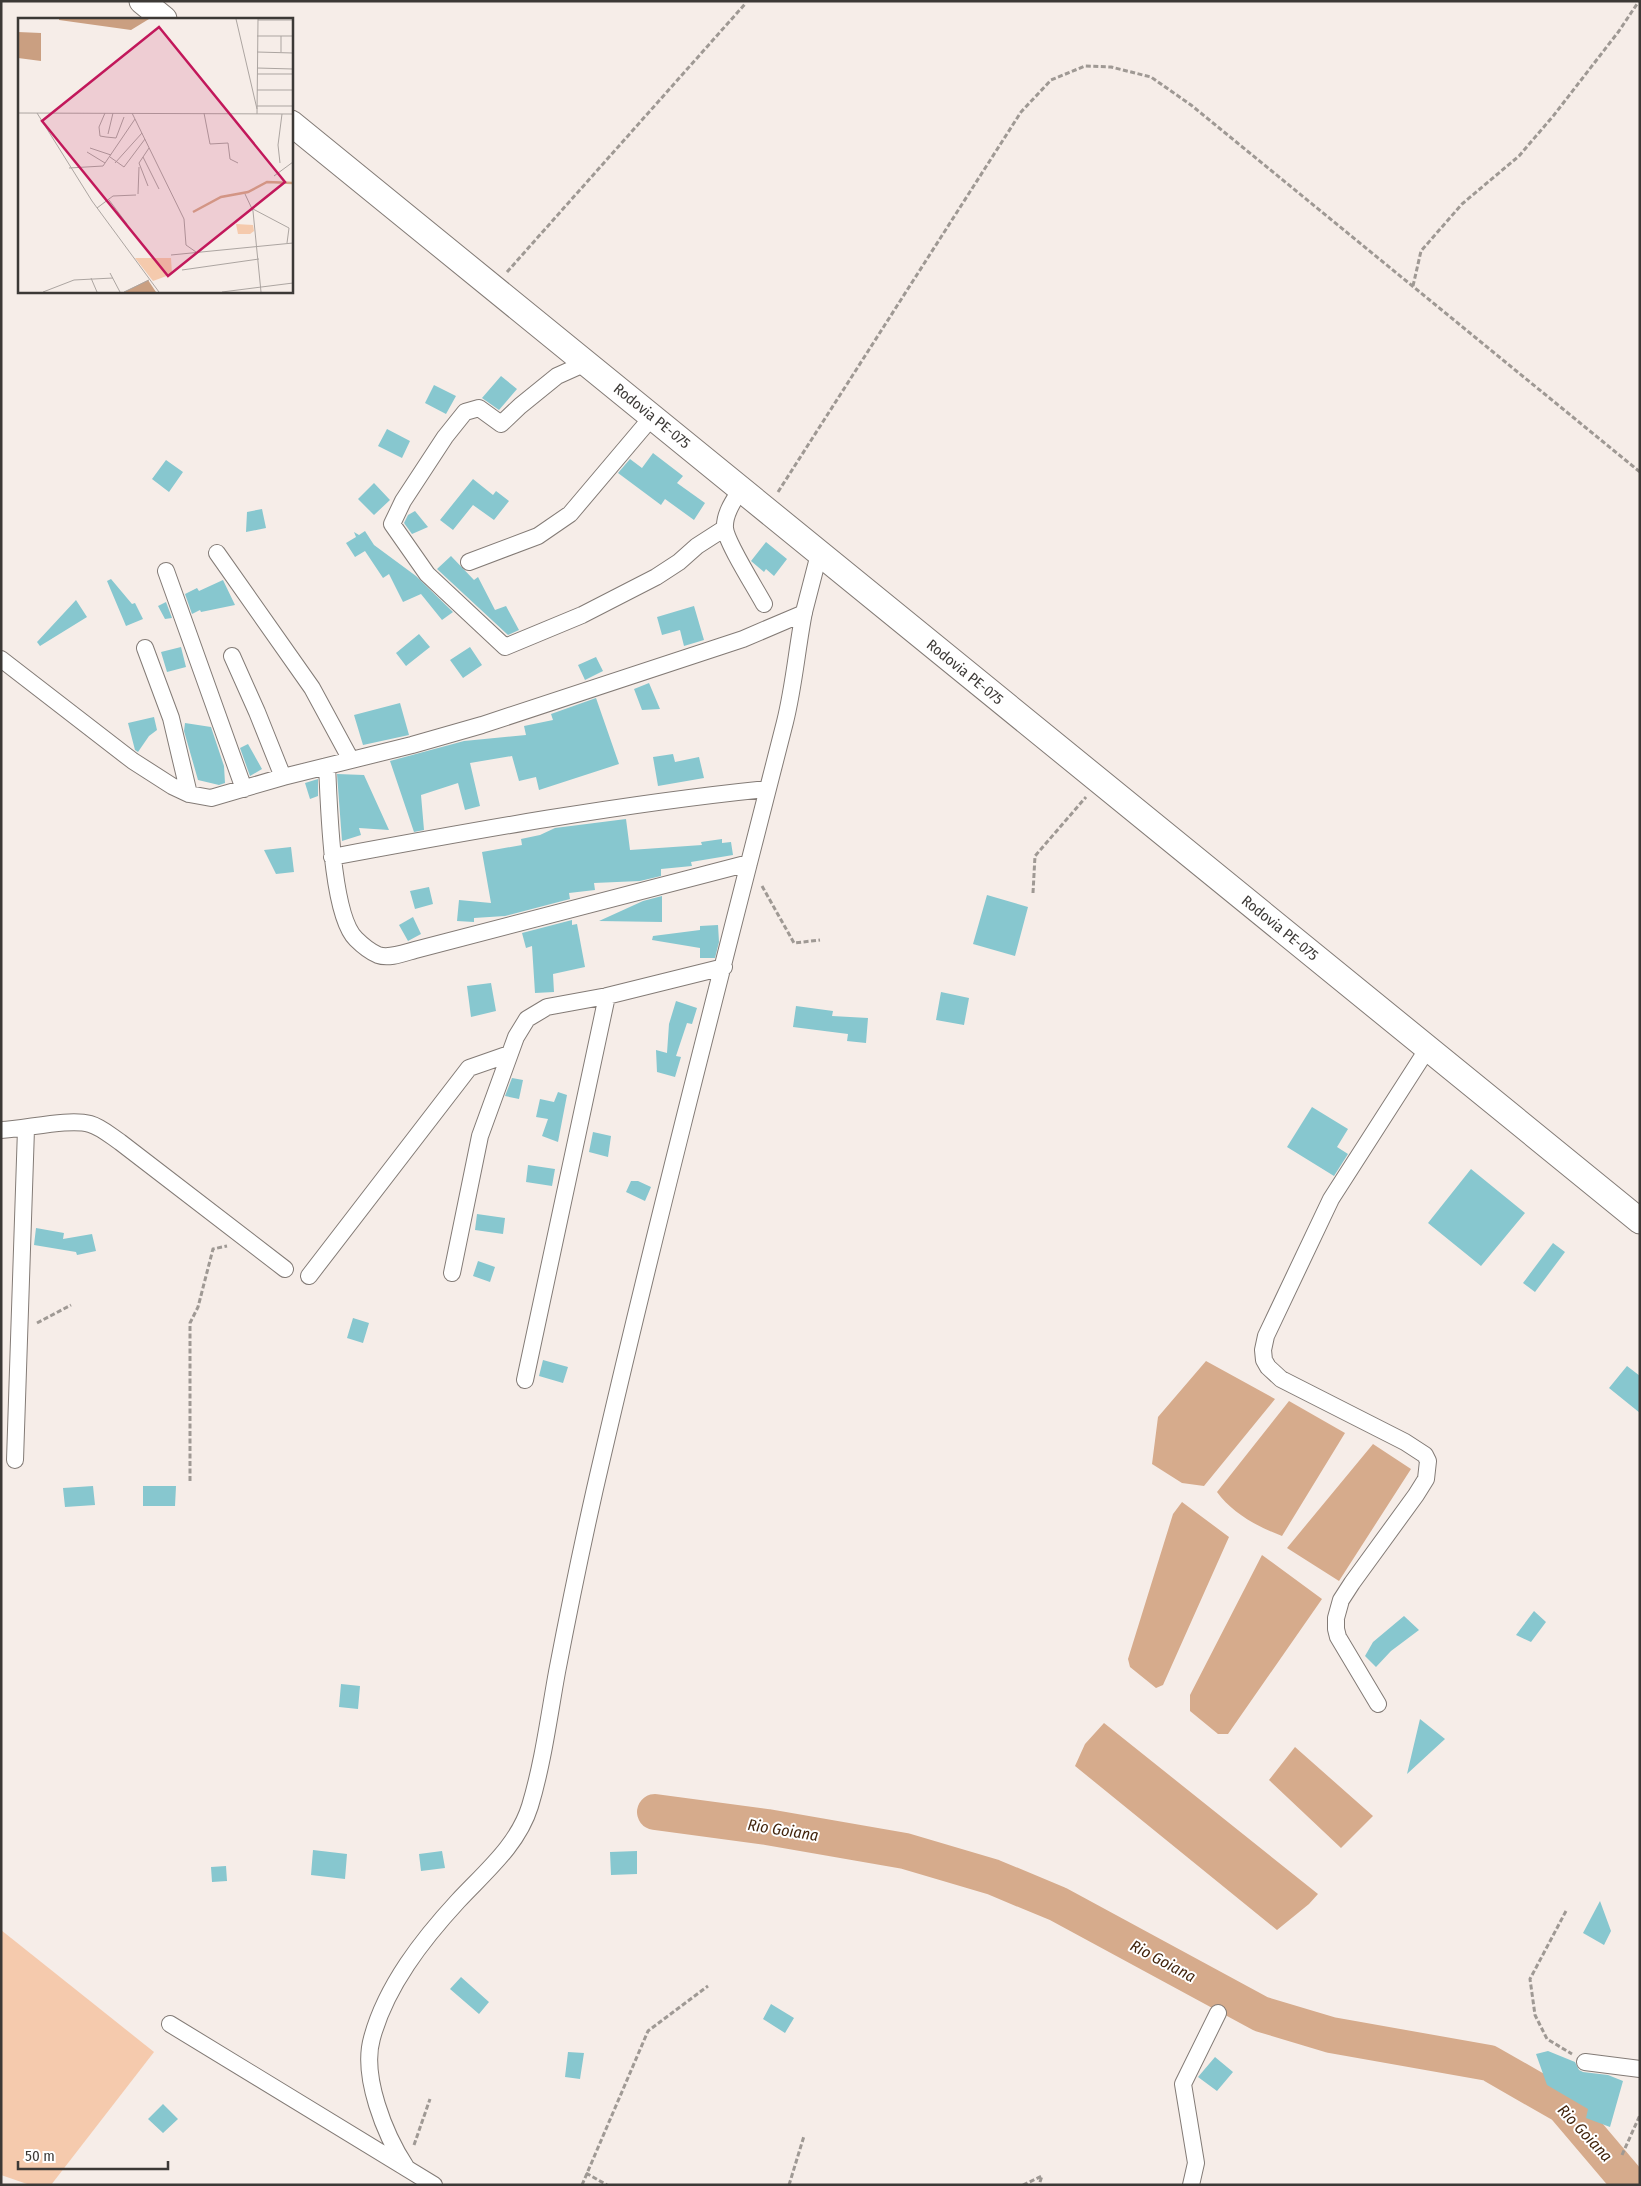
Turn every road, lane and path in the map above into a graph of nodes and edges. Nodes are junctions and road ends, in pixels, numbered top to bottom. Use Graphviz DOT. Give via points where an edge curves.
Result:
graph roads {
  1 [pos="142,1"];
  2 [pos="1640,1"];
  3 [pos="745,4"];
  4 [pos="163,18"];
  5 [pos="292,124"];
  6 [pos="1413,286"];
  7 [pos="493,287"];
  8 [pos="586,363"];
  9 [pos="652,417"];
  10 [pos="1640,472"];
  11 [pos="741,489"];
  12 [pos="766,510"];
  13 [pos="725,528"];
  14 [pos="217,553"];
  15 [pos="819,554"];
  16 [pos="469,562"];
  17 [pos="166,571"];
  18 [pos="764,604"];
  19 [pos="804,612"];
  20 [pos="145,648"];
  21 [pos="232,656"];
  22 [pos="1,659"];
  23 [pos="351,760"];
  24 [pos="327,766"];
  25 [pos="283,777"];
  26 [pos="1100,781"];
  27 [pos="244,789"];
  28 [pos="766,789"];
  29 [pos="189,794"];
  30 [pos="332,857"];
  31 [pos="749,864"];
  32 [pos="1033,893"];
  33 [pos="820,940"];
  34 [pos="724,967"];
  35 [pos="607,996"];
  36 [pos="1428,1048"];
  37 [pos="510,1054"];
  38 [pos="26,1129"];
  39 [pos="1,1130"];
  40 [pos="1640,1221"];
  41 [pos="247,1241"];
  42 [pos="285,1270"];
  43 [pos="452,1273"];
  44 [pos="310,1276"];
  45 [pos="71,1305"];
  46 [pos="19,1332"];
  47 [pos="525,1380"];
  48 [pos="14,1460"];
  49 [pos="190,1481"];
  50 [pos="1378,1704"];
  51 [pos="1566,1911"];
  52 [pos="708,1986"];
  53 [pos="1218,2013"];
  54 [pos="170,2024"];
  55 [pos="1585,2062"];
  56 [pos="1640,2069"];
  57 [pos="430,2099"];
  58 [pos="1640,2115"];
  59 [pos="804,2136"];
  60 [pos="1622,2155"];
  61 [pos="406,2167"];
  62 [pos="586,2173"];
  63 [pos="434,2185"];
  64 [pos="582,2185"];
  65 [pos="607,2185"];
  66 [pos="788,2185"];
  67 [pos="1023,2185"];
  68 [pos="1040,2185"];
  69 [pos="1190,2185"];
  1 -- 4 [label="main road"];
  2 -- 6 [label="path" via="1519,156 1462,204 1421,251"];
  3 -- 7 [label="path"];
  5 -- 7 [label="main road, Rodovia PE-075"];
  6 -- 10 [label="path"];
  6 -- 12 [label="path" via="1192,105 1150,77 1111,67 1085,66 1051,80 1021,112"];
  7 -- 8 [label="main road, Rodovia PE-075"];
  8 -- 9 [label="main road, Rodovia PE-075"];
  8 -- 13 [label="street" via="557,376 501,424 479,408 465,412 445,437 392,524 427,574 505,647 582,615 656,577"];
  9 -- 11 [label="main road, Rodovia PE-075"];
  9 -- 16 [label="street" via="570,514 538,536"];
  11 -- 12 [label="main road, Rodovia PE-075"];
  11 -- 13 [label="street" via="729,508"];
  12 -- 15 [label="main road, Rodovia PE-075"];
  13 -- 18 [label="street"];
  14 -- 23 [label="street" via="312,688"];
  15 -- 19 [label="street"];
  15 -- 26 [label="main road, Rodovia PE-075"];
  17 -- 27 [label="street"];
  19 -- 23 [label="street" via="743,639 482,725"];
  19 -- 28 [label="street" via="786,717"];
  20 -- 29 [label="street" via="171,718"];
  21 -- 25 [label="street"];
  22 -- 29 [label="street" via="134,761"];
  23 -- 24 [label="street"];
  24 -- 25 [label="street"];
  24 -- 30 [label="street"];
  25 -- 27 [label="street"];
  26 -- 32 [label="path" via="1035,856"];
  26 -- 36 [label="main road, Rodovia PE-075"];
  27 -- 29 [label="street" via="211,798"];
  28 -- 30 [label="street" via="526,820"];
  28 -- 31 [label="street"];
  30 -- 31 [label="street" via="344,917 355,939 378,955 388,956"];
  31 -- 33 [label="path" via="794,943"];
  31 -- 34 [label="street"];
  34 -- 35 [label="street"];
  34 -- 61 [label="street" via="635,1313 579,1556 529,1809 501,1857 455,1904 413,1955 387,2000 371,2040 369,2069 376,2098 395,2149"];
  35 -- 37 [label="street" via="547,1007 535,1013 527,1019 516,1037"];
  35 -- 47 [label="street"];
  36 -- 40 [label="main road, Rodovia PE-075"];
  36 -- 50 [label="street" via="1331,1199 1292,1278 1263,1350 1268,1367 1281,1379 1405,1442 1425,1455 1428,1461 1426,1480 1352,1583 1341,1600 1336,1618 1338,1638"];
  37 -- 43 [label="street" via="480,1136"];
  37 -- 44 [label="street" via="470,1068"];
  38 -- 39 [label="street"];
  38 -- 41 [label="street" via="71,1121 97,1127"];
  38 -- 46 [label="street"];
  41 -- 42 [label="street"];
  41 -- 49 [label="path" via="213,1249 198,1308 190,1323"];
  45 -- 46 [label="path"];
  46 -- 48 [label="street"];
  51 -- 55 [label="path" via="1530,1979 1535,2015 1548,2039"];
  52 -- 62 [label="path" via="648,2031"];
  53 -- 69 [label="street" via="1183,2084 1196,2163"];
  54 -- 61 [label="street"];
  55 -- 56 [label="street"];
  57 -- 61 [label="path"];
  58 -- 60 [label="path"];
  59 -- 66 [label="path"];
  61 -- 63 [label="street"];
  62 -- 64 [label="path"];
  62 -- 65 [label="path"];
  67 -- 68 [label="path" via="1042,2176"];
}
